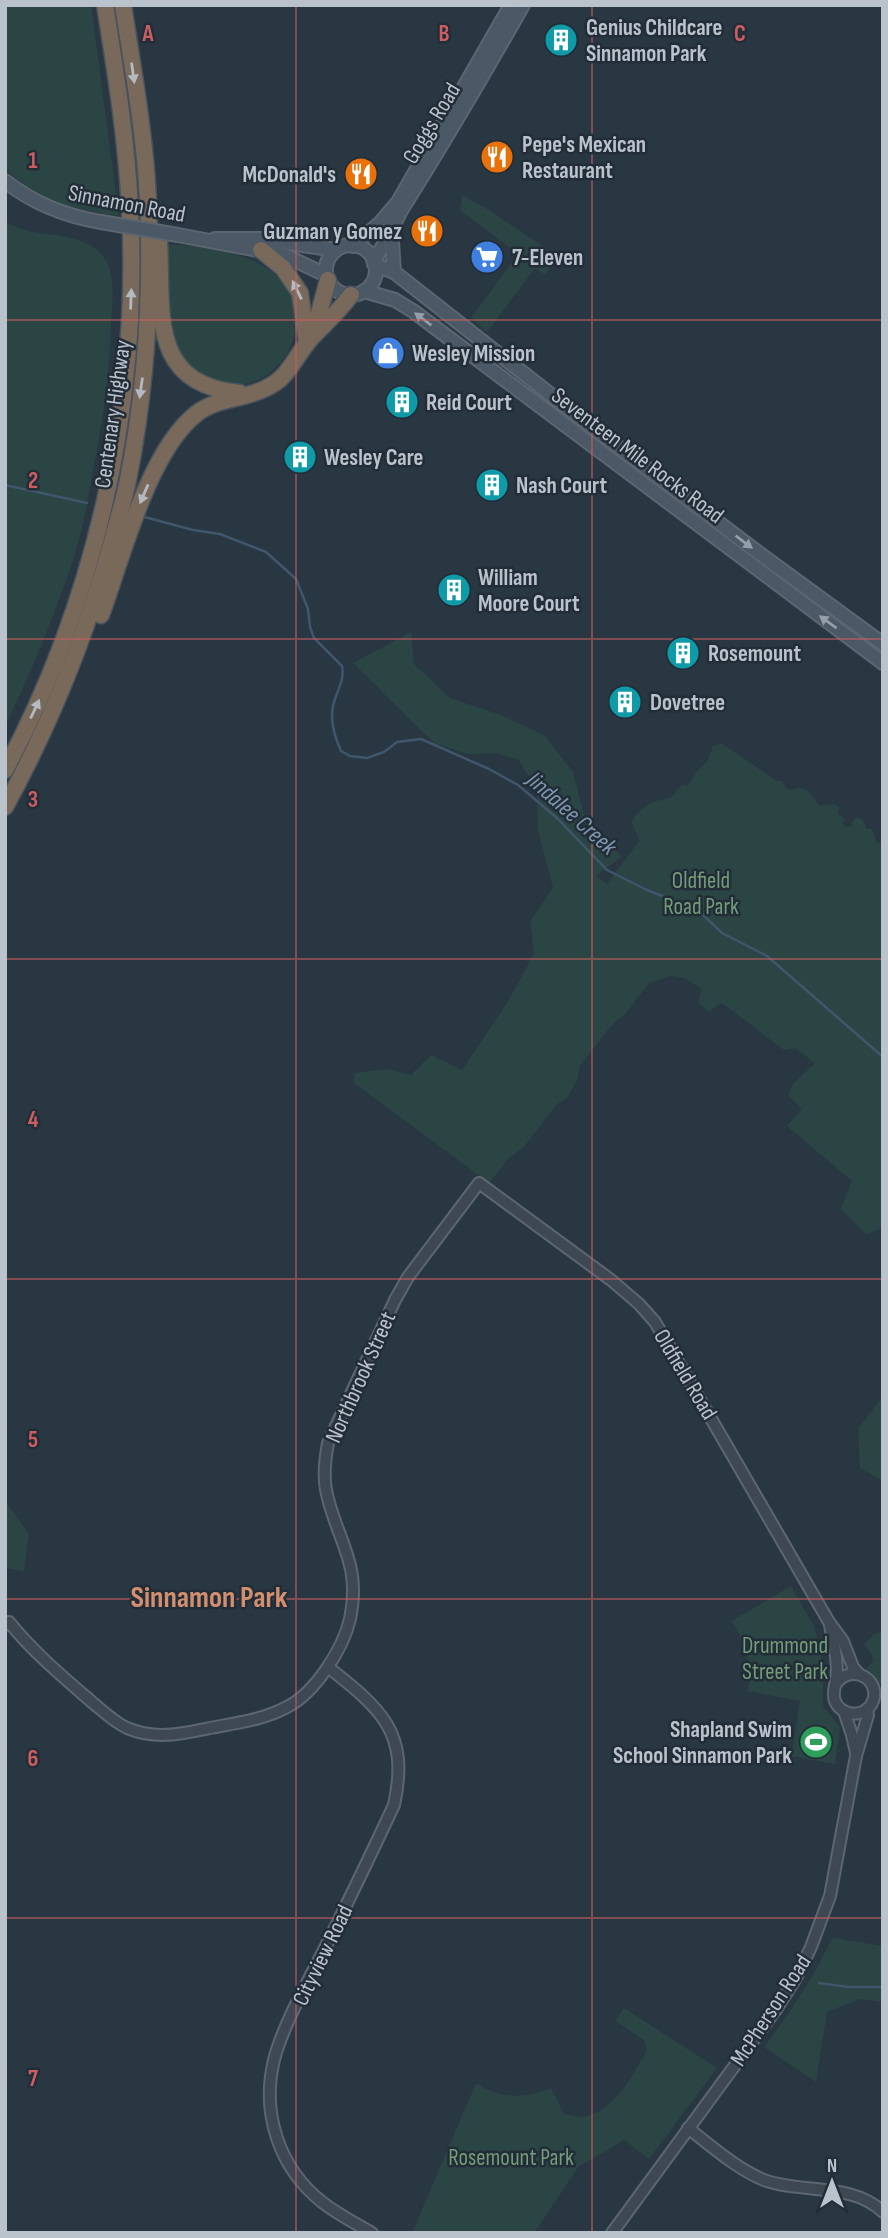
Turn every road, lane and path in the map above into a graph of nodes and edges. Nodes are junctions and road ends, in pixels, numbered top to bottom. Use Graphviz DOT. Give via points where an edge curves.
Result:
graph roads {
  1 [pos="105,5"];
  2 [pos="123,5"];
  3 [pos="511,5"];
  4 [pos="523,5"];
  5 [pos="5,181"];
  6 [pos="148,198"];
  7 [pos="391,227"];
  8 [pos="206,239"];
  9 [pos="353,246"];
  10 [pos="261,250"];
  11 [pos="336,250"];
  12 [pos="374,262"];
  13 [pos="394,272"];
  14 [pos="327,278"];
  15 [pos="357,293"];
  16 [pos="310,339"];
  17 [pos="250,394"];
  18 [pos="883,644"];
  19 [pos="73,663"];
  20 [pos="883,663"];
  21 [pos="5,771"];
  22 [pos="5,807"];
  23 [pos="478,1183"];
  24 [pos="829,1622"];
  25 [pos="7,1624"];
  26 [pos="328,1667"];
  27 [pos="859,1674"];
  28 [pos="835,1685"];
  29 [pos="878,1694"];
  30 [pos="883,1705"];
  31 [pos="869,1707"];
  32 [pos="844,1712"];
  33 [pos="856,1756"];
  34 [pos="688,2128"];
  35 [pos="883,2212"];
  36 [pos="372,2233"];
  37 [pos="612,2233"];
  21 -- 1 [label="highway, Centenary Highway, one-way" via="42,695 78,596 104,503 121,410 130,328 130,212"];
  2 -- 6 [label="highway, Centenary Highway, one-way"];
  3 -- 9 [label="main road, Goggs Road" via="398,202"];
  4 -- 7 [label="main road, Goggs Road"];
  5 -- 8 [label="main road, Sinnamon Road, bridge" via="47,207 80,219"];
  6 -- 17 [label="highway" via="158,217 164,331 171,354 189,377 204,386"];
  6 -- 19 [label="highway, Centenary Highway, one-way" via="149,301 128,481"];
  7 -- 12 [label="main road, Goggs Road"];
  7 -- 13 [label="main road"];
  8 -- 10 [label="main road, Sinnamon Road"];
  8 -- 11 [label="main road, Sinnamon Road" via="252,238"];
  9 -- 11 [label="main road"];
  9 -- 12 [label="main road" via="368,253"];
  10 -- 14 [label="main road, Sinnamon Road" via="293,259"];
  16 -- 10 [label="highway, one-way" via="300,293"];
  11 -- 14 [label="main road" via="327,261"];
  12 -- 13 [label="main road, Seventeen Mile Rocks Road"];
  12 -- 15 [label="main road" via="374,279"];
  13 -- 18 [label="main road, Seventeen Mile Rocks Road, one-way"];
  14 -- 15 [label="main road" via="337,291"];
  14 -- 16 [label="highway"];
  15 -- 16 [label="highway"];
  20 -- 15 [label="main road, Seventeen Mile Rocks Road, one-way" via="413,311 395,300"];
  16 -- 17 [label="highway" via="279,379"];
  17 -- 19 [label="highway, one-way" via="217,402 197,413 167,449 141,500 85,657"];
  19 -- 22 [label="highway, Centenary Highway"];
  23 -- 24 [label="street, Oldfield Road" via="611,1280 655,1322"];
  23 -- 26 [label="street, Northbrook Street" via="408,1277 328,1443 325,1489 348,1553 353,1596 344,1639"];
  24 -- 27 [label="street, Oldfield Road"];
  24 -- 28 [label="street, Oldfield Road"];
  25 -- 26 [label="street, Northbrook Street" via="113,1720 150,1735 174,1735 258,1719 289,1707"];
  26 -- 36 [label="street, Cityview Road" via="380,1712 399,1758 399,1782 394,1805 275,2057 269,2103 282,2152 295,2175 322,2202"];
  27 -- 28 [label="street" via="845,1675"];
  27 -- 29 [label="street"];
  28 -- 32 [label="street" via="835,1703"];
  29 -- 31 [label="street"];
  30 -- 31 [label="street"];
  31 -- 32 [label="street" via="856,1714"];
  31 -- 33 [label="street, McPherson Road"];
  32 -- 33 [label="street"];
  33 -- 34 [label="street, McPherson Road" via="830,1896 811,1947 777,2008"];
  34 -- 35 [label="street" via="765,2180 804,2190 855,2194"];
  34 -- 37 [label="street, McPherson Road"];
}
